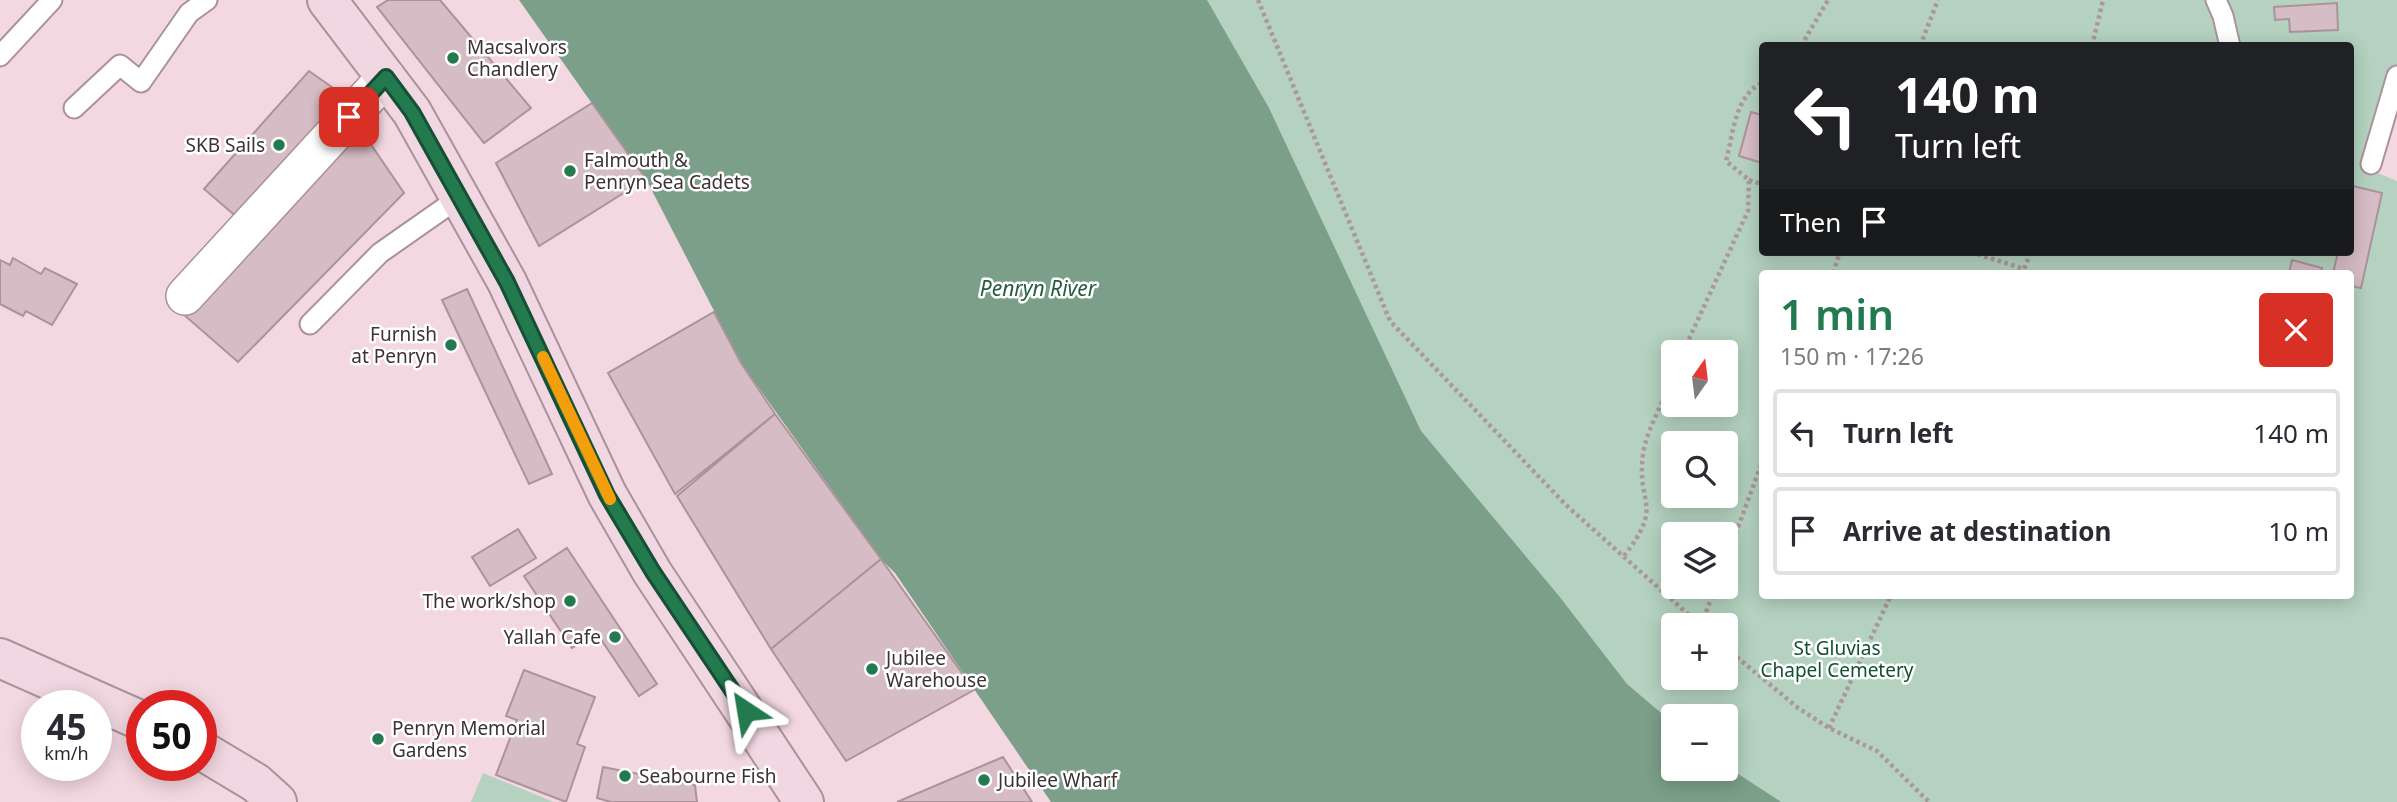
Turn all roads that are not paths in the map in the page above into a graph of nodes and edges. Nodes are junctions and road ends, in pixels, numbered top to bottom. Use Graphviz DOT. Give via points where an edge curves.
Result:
graph roads {
  1 [pos="52,0"];
  2 [pos="207,0"];
  3 [pos="327,0"];
  4 [pos="2216,0"];
  5 [pos="2229,42"];
  6 [pos="0,56"];
  7 [pos="2397,76"];
  8 [pos="386,77"];
  9 [pos="74,108"];
  10 [pos="2371,164"];
  11 [pos="460,197"];
  12 [pos="185,296"];
  13 [pos="310,324"];
  14 [pos="0,658"];
  15 [pos="126,714"];
  16 [pos="217,762"];
  17 [pos="260,796"];
  18 [pos="804,802"];
  1 -- 6 [label="lane"];
  2 -- 9 [label="lane" via="189,13 141,82 120,65"];
  3 -- 8 [label="main road"];
  4 -- 5 [label="lane"];
  7 -- 10 [label="lane"];
  8 -- 11 [label="main road" via="412,112"];
  8 -- 12 [label="street"];
  11 -- 13 [label="lane" via="380,253"];
  11 -- 18 [label="main road" via="507,282 607,495"];
  14 -- 15 [label="main road"];
  16 -- 17 [label="main road"];
}
